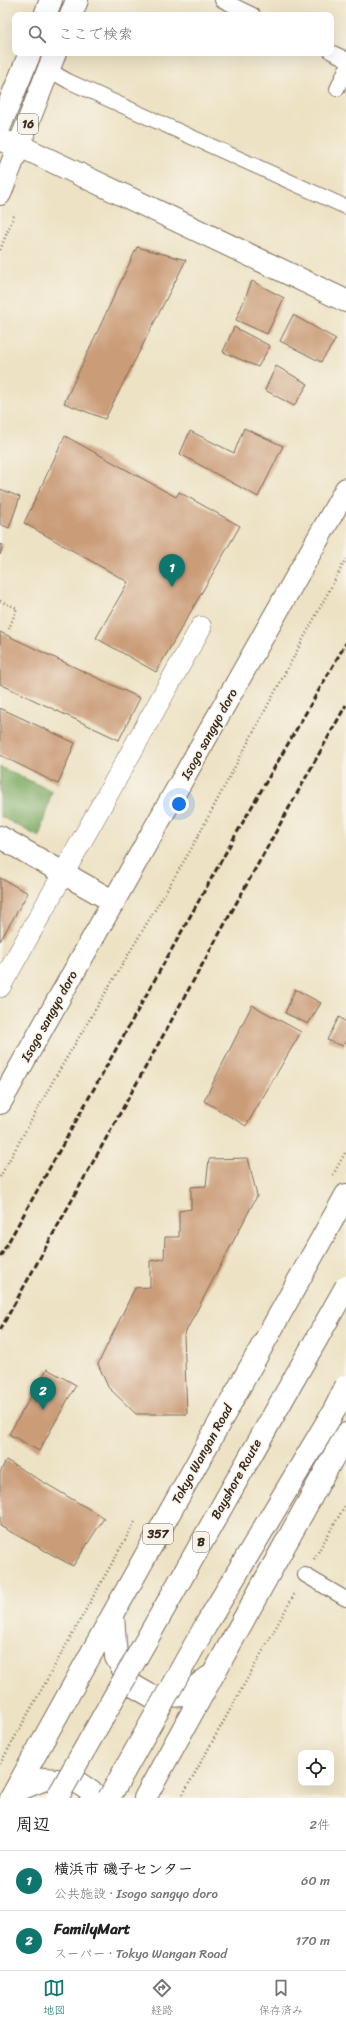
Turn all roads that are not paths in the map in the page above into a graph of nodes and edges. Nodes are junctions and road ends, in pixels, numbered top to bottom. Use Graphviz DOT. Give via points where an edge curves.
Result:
graph roads {
  1 [pos="51,0"];
  2 [pos="77,0"];
  3 [pos="222,0"];
  4 [pos="46,12"];
  5 [pos="72,12"];
  6 [pos="247,12"];
  7 [pos="334,53"];
  8 [pos="29,56"];
  9 [pos="346,59"];
  10 [pos="52,61"];
  11 [pos="346,70"];
  12 [pos="337,89"];
  13 [pos="0,126"];
  14 [pos="10,143"];
  15 [pos="0,194"];
  16 [pos="346,207"];
  17 [pos="346,301"];
  18 [pos="346,489"];
  19 [pos="201,627"];
  20 [pos="0,837"];
  21 [pos="64,873"];
  22 [pos="114,902"];
  23 [pos="0,987"];
  24 [pos="0,1103"];
  25 [pos="346,1195"];
  26 [pos="346,1286"];
  27 [pos="346,1386"];
  28 [pos="346,1434"];
  29 [pos="305,1575"];
  30 [pos="346,1598"];
  31 [pos="113,1616"];
  32 [pos="214,1674"];
  33 [pos="13,1794"];
  34 [pos="57,1798"];
  35 [pos="100,1798"];
  36 [pos="109,1798"];
  37 [pos="145,1798"];
  1 -- 4 [label="main road"];
  2 -- 5 [label="main road"];
  3 -- 6 [label="lane"];
  7 -- 9 [label="lane"];
  8 -- 13 [label="main road, 16"];
  10 -- 14 [label="main road, 16"];
  10 -- 16 [label="lane" via="68,81"];
  11 -- 12 [label="lane"];
  14 -- 15 [label="main road, 16"];
  14 -- 17 [label="main road"];
  18 -- 22 [label="main road, Isogo sangyo doro"];
  19 -- 21 [label="street"];
  20 -- 21 [label="main road"];
  21 -- 22 [label="main road"];
  21 -- 23 [label="street"];
  22 -- 24 [label="main road, Isogo sangyo doro"];
  25 -- 31 [label="main road, Tokyo Wangan Road / 357"];
  26 -- 34 [label="main road, Bayshore Route / B, bridge"];
  27 -- 36 [label="main road, bridge" via="335,1409 206,1625"];
  28 -- 32 [label="main road"];
  29 -- 30 [label="lane"];
  31 -- 32 [label="main road" via="116,1657 132,1685 153,1697 184,1695"];
  31 -- 33 [label="main road, Tokyo Wangan Road / 357"];
  32 -- 37 [label="main road"];
  33 -- 35 [label="main road, 357" via="46,1779 77,1782"];
}
